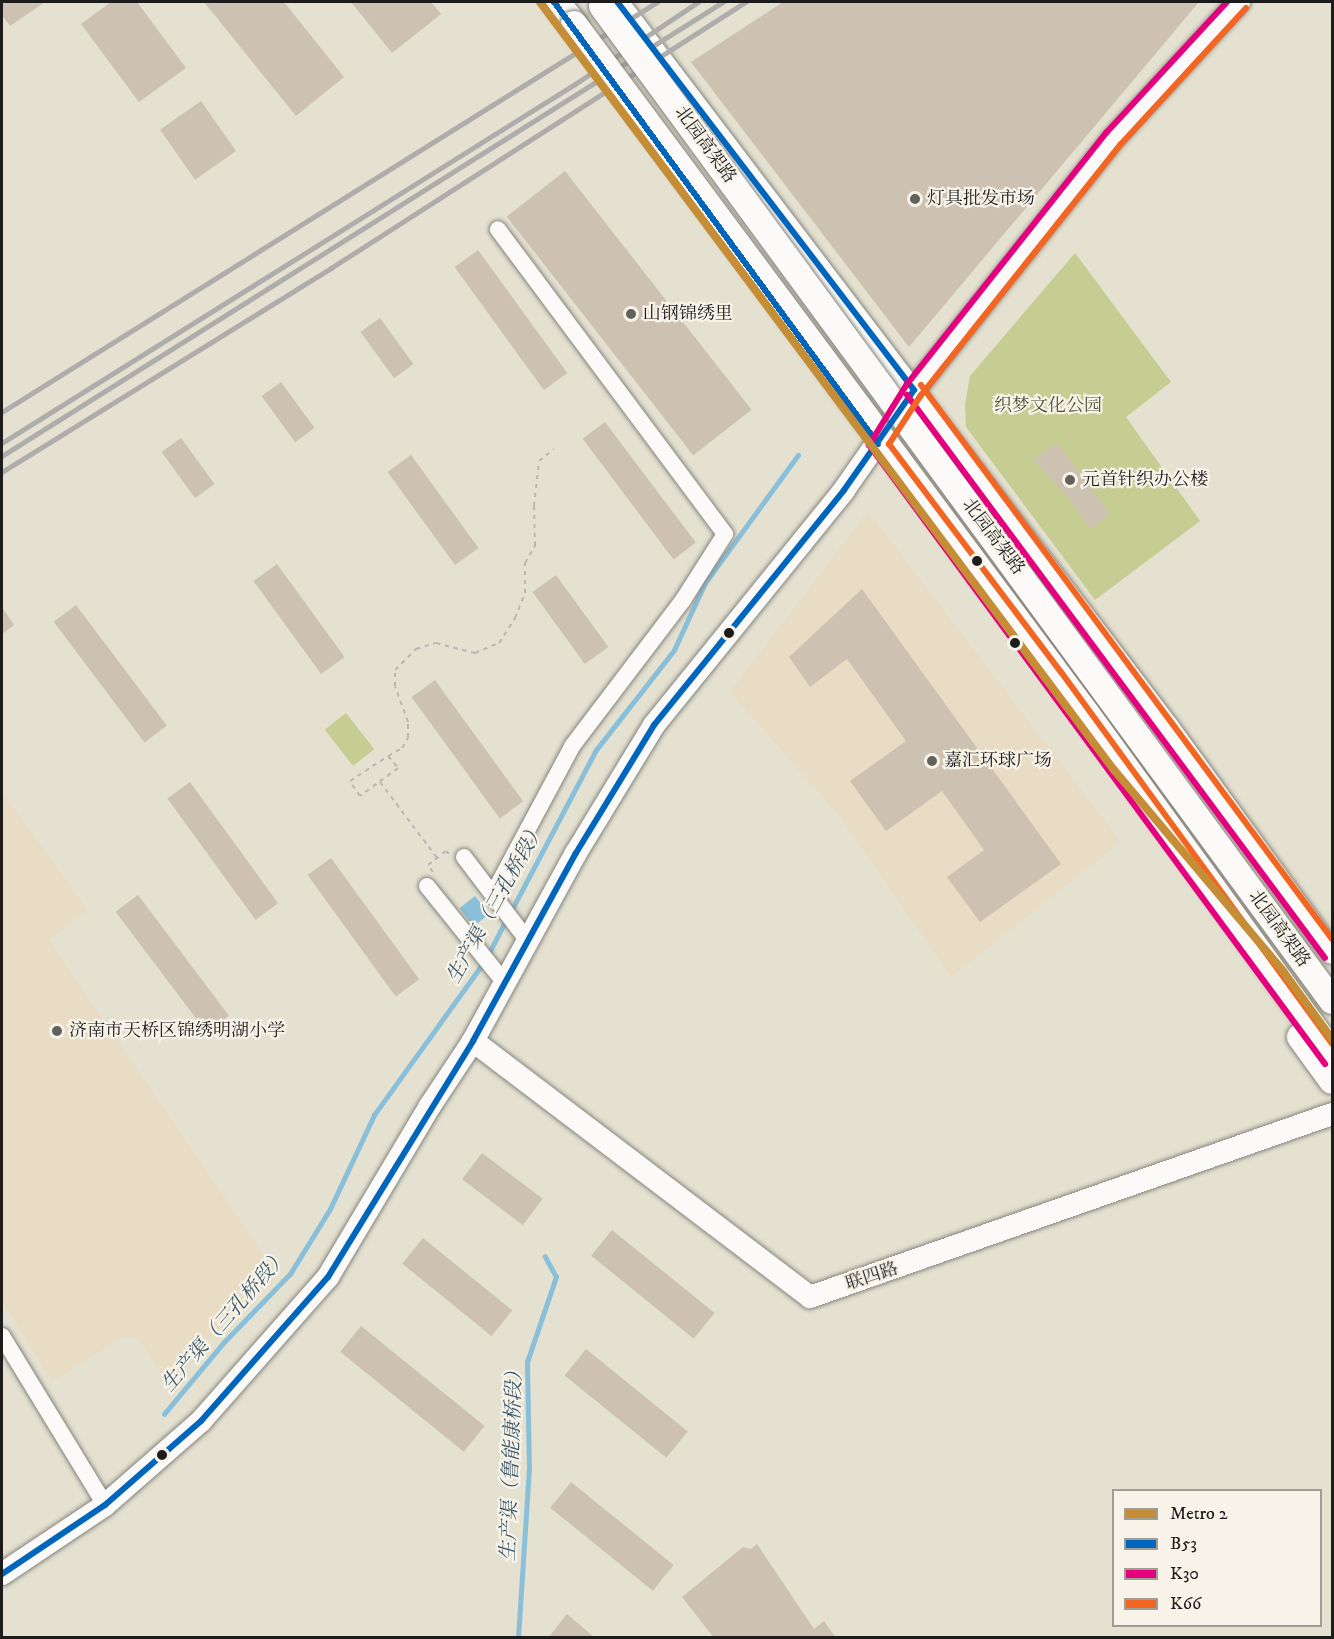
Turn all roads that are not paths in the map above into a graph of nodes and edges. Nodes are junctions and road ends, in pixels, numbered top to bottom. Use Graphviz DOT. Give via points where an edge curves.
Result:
graph roads {
  1 [pos="555,2"];
  2 [pos="1239,2"];
  3 [pos="606,3"];
  4 [pos="498,230"];
  5 [pos="914,390"];
  6 [pos="878,444"];
  7 [pos="1087,714"];
  8 [pos="464,857"];
  9 [pos="427,886"];
  10 [pos="497,901"];
  11 [pos="521,932"];
  12 [pos="1332,953"];
  13 [pos="505,983"];
  14 [pos="1332,1001"];
  15 [pos="473,1041"];
  16 [pos="1332,1052"];
  17 [pos="1332,1059"];
  18 [pos="1332,1081"];
  19 [pos="1332,1114"];
  20 [pos="2,1336"];
  21 [pos="105,1505"];
  22 [pos="2,1574"];
  1 -- 6 [label="main road"];
  1 -- 7 [label="highway, 北园高架路, bridge"];
  2 -- 5 [label="main road" via="1113,139"];
  3 -- 5 [label="main road"];
  3 -- 14 [label="highway, 北园高架路, bridge" via="651,73"];
  4 -- 10 [label="street" via="725,534 683,600 573,745"];
  5 -- 6 [label="main road"];
  5 -- 12 [label="main road"];
  6 -- 11 [label="main road" via="654,725"];
  6 -- 17 [label="main road" via="1054,677"];
  7 -- 16 [label="highway, 北园高架路, bridge"];
  7 -- 18 [label="highway, bridge" via="1251,969"];
  8 -- 10 [label="street"];
  9 -- 13 [label="street"];
  10 -- 11 [label="street"];
  11 -- 13 [label="main road"];
  13 -- 15 [label="main road"];
  15 -- 19 [label="main road, 联四路" via="810,1297"];
  15 -- 21 [label="main road" via="328,1276 201,1421"];
  20 -- 21 [label="street"];
  21 -- 22 [label="main road"];
}
